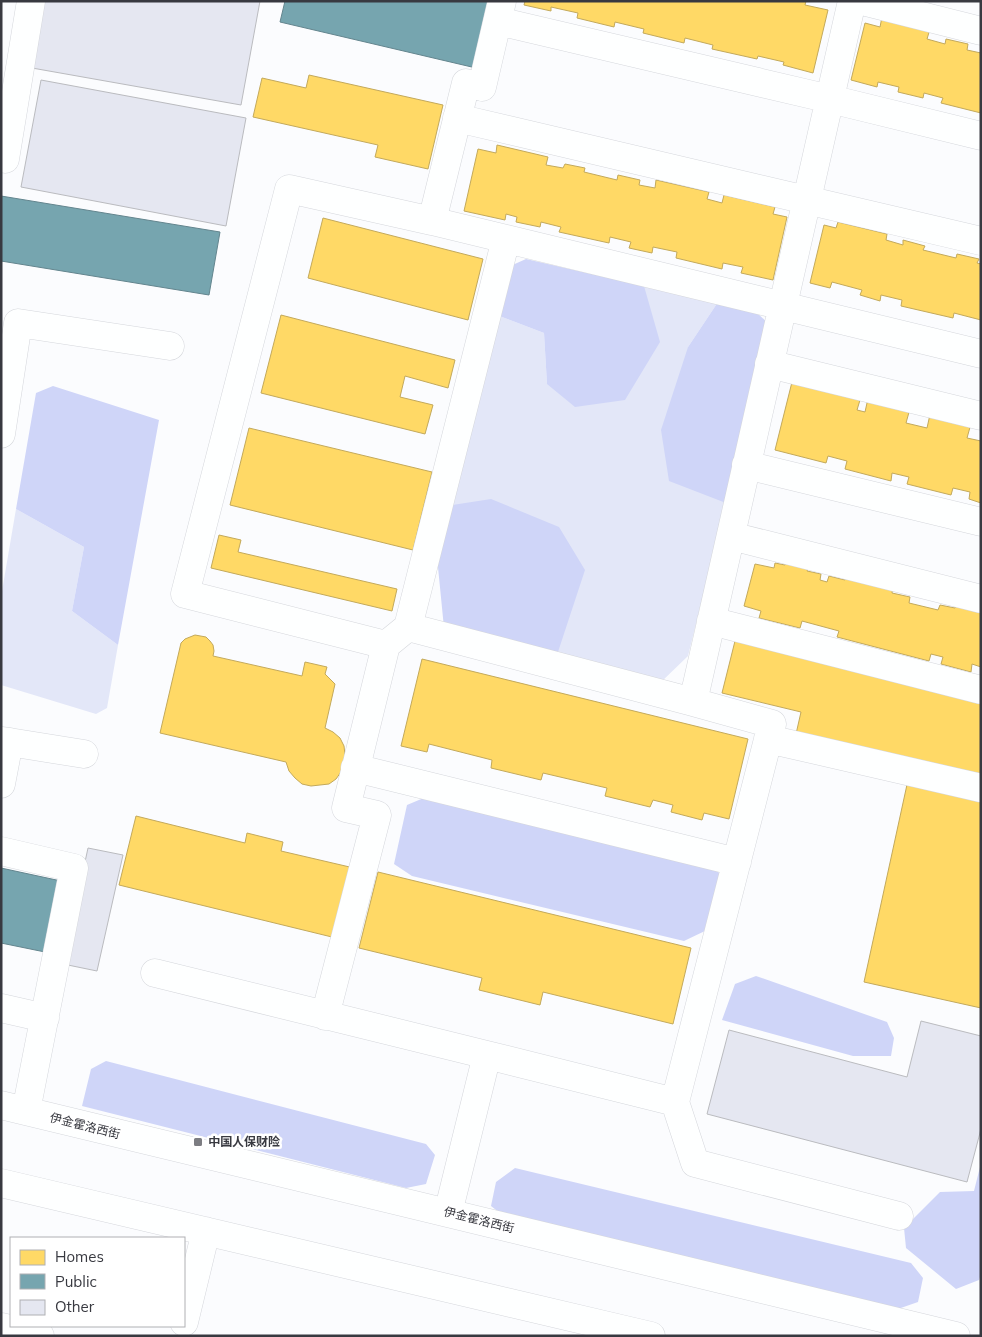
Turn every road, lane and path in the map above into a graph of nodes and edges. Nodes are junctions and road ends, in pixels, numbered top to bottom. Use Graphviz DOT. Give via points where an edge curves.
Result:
graph roads {
  1 [pos="31,1"];
  2 [pos="852,1"];
  3 [pos="862,1"];
  4 [pos="500,11"];
  5 [pos="981,31"];
  6 [pos="830,99"];
  7 [pos="457,118"];
  8 [pos="981,136"];
  9 [pos="1,158"];
  10 [pos="808,201"];
  11 [pos="432,221"];
  12 [pos="506,240"];
  13 [pos="981,241"];
  14 [pos="782,307"];
  15 [pos="170,346"];
  16 [pos="981,354"];
  17 [pos="769,364"];
  18 [pos="981,416"];
  19 [pos="1,434"];
  20 [pos="746,465"];
  21 [pos="981,522"];
  22 [pos="731,536"];
  23 [pos="981,599"];
  24 [pos="711,621"];
  25 [pos="408,627"];
  26 [pos="386,645"];
  27 [pos="981,690"];
  28 [pos="693,702"];
  29 [pos="768,740"];
  30 [pos="5,741"];
  31 [pos="84,754"];
  32 [pos="355,768"];
  33 [pos="1,784"];
  34 [pos="981,788"];
  35 [pos="1,851"];
  36 [pos="737,862"];
  37 [pos="154,973"];
  38 [pos="1,1008"];
  39 [pos="325,1016"];
  40 [pos="45,1018"];
  41 [pos="487,1055"];
  42 [pos="675,1102"];
  43 [pos="14,1108"];
  44 [pos="1,1183"];
  45 [pos="448,1213"];
  46 [pos="899,1216"];
  47 [pos="206,1231"];
  48 [pos="185,1316"];
  49 [pos="1,1327"];
  50 [pos="40,1336"];
  51 [pos="651,1336"];
  52 [pos="956,1336"];
  1 -- 9 [label="street" via="5,159"];
  2 -- 6 [label="street"];
  3 -- 5 [label="street"];
  4 -- 6 [label="street"];
  4 -- 7 [label="street" via="482,87 466,82"];
  6 -- 8 [label="street"];
  6 -- 10 [label="street"];
  7 -- 10 [label="street"];
  7 -- 11 [label="street"];
  10 -- 13 [label="street"];
  10 -- 14 [label="street"];
  11 -- 12 [label="street"];
  11 -- 26 [label="street" via="289,190 185,594"];
  12 -- 14 [label="street"];
  12 -- 25 [label="street"];
  14 -- 16 [label="street"];
  14 -- 17 [label="street"];
  15 -- 19 [label="street" via="18,323"];
  17 -- 18 [label="street"];
  17 -- 20 [label="street"];
  20 -- 21 [label="street"];
  20 -- 22 [label="street"];
  22 -- 23 [label="street"];
  22 -- 24 [label="street"];
  24 -- 27 [label="street"];
  24 -- 28 [label="street"];
  25 -- 26 [label="street"];
  25 -- 28 [label="street"];
  26 -- 32 [label="street"];
  28 -- 29 [label="street" via="772,724"];
  29 -- 34 [label="street"];
  29 -- 36 [label="street"];
  30 -- 31 [label="street"];
  30 -- 33 [label="street"];
  32 -- 36 [label="street"];
  32 -- 39 [label="street" via="346,808 377,815"];
  35 -- 40 [label="street" via="74,868"];
  36 -- 42 [label="street"];
  37 -- 39 [label="street"];
  38 -- 40 [label="street"];
  39 -- 41 [label="street"];
  40 -- 43 [label="street"];
  41 -- 42 [label="street"];
  41 -- 45 [label="street"];
  42 -- 46 [label="street" via="696,1164"];
  43 -- 45 [label="street, 伊金霍洛西街"];
  44 -- 47 [label="street"];
  45 -- 52 [label="street, 伊金霍洛西街"];
  47 -- 48 [label="street"];
  47 -- 51 [label="street"];
  49 -- 50 [label="street"];
}
